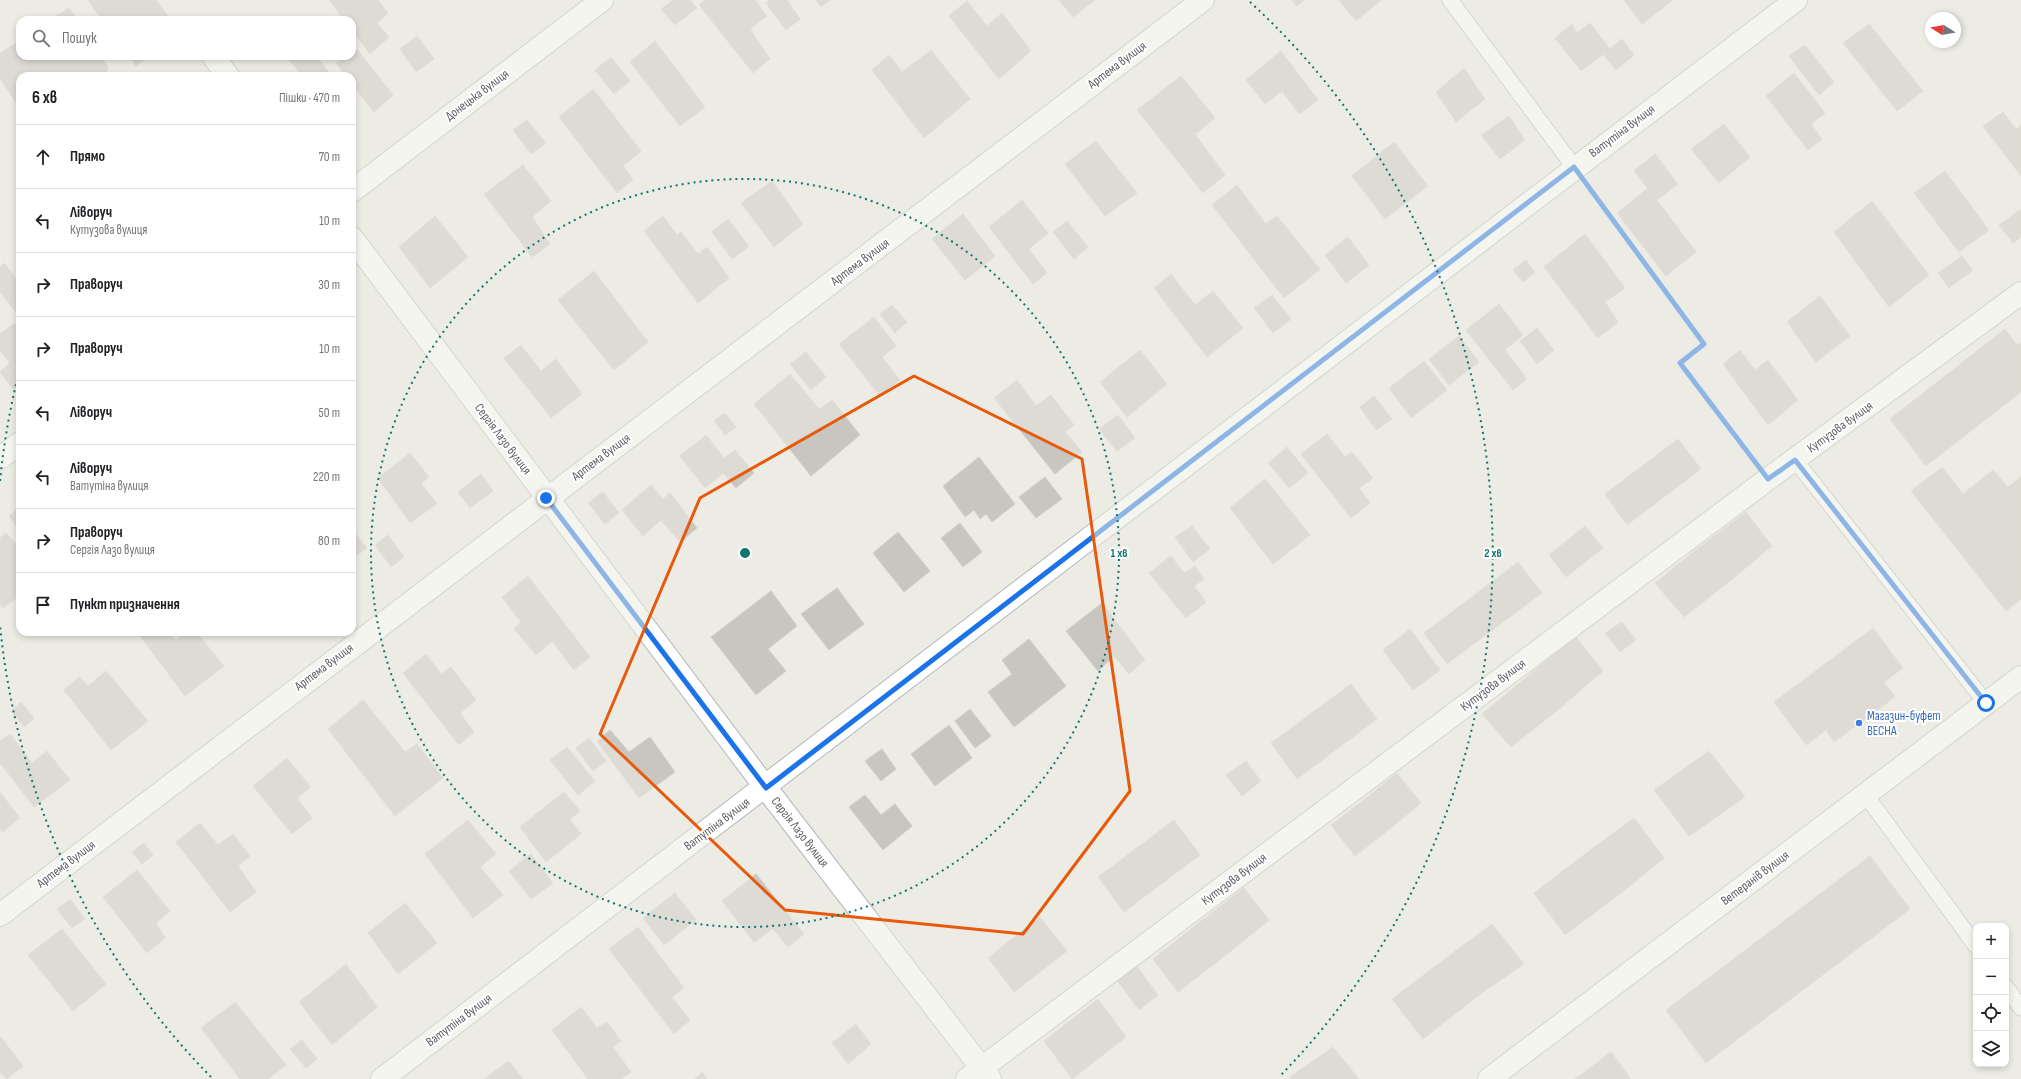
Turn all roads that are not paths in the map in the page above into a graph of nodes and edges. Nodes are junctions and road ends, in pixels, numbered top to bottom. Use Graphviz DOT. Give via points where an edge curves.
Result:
graph roads {
  1 [pos="602,0"];
  2 [pos="1203,0"];
  3 [pos="1450,0"];
  4 [pos="1796,0"];
  5 [pos="216,60"];
  6 [pos="225,72"];
  7 [pos="1574,167"];
  8 [pos="356,188"];
  9 [pos="356,243"];
  10 [pos="2021,293"];
  11 [pos="16,446"];
  12 [pos="0,458"];
  13 [pos="1795,460"];
  14 [pos="546,498"];
  15 [pos="2021,677"];
  16 [pos="1986,703"];
  17 [pos="766,788"];
  18 [pos="1865,794"];
  19 [pos="0,915"];
  20 [pos="1973,942"];
  21 [pos="2009,991"];
  22 [pos="2021,1008"];
  23 [pos="980,1075"];
  24 [pos="382,1079"];
  25 [pos="1489,1079"];
  1 -- 8 [label="street, Донецька вулиця"];
  2 -- 14 [label="street, Артема вулиця"];
  3 -- 7 [label="lane"];
  4 -- 7 [label="street, Ватутіна вулиця"];
  5 -- 6 [label="street"];
  7 -- 17 [label="street, Ватутіна вулиця"];
  9 -- 14 [label="street, Сергія Лазо вулиця"];
  10 -- 13 [label="street, Кутузова вулиця"];
  11 -- 12 [label="street"];
  13 -- 16 [label="lane"];
  13 -- 23 [label="street, Кутузова вулиця"];
  14 -- 17 [label="street, Сергія Лазо вулиця"];
  14 -- 19 [label="street, Артема вулиця"];
  15 -- 16 [label="street, Ветеранів вулиця"];
  16 -- 18 [label="street, Ветеранів вулиця"];
  17 -- 23 [label="street, Сергія Лазо вулиця"];
  17 -- 24 [label="street, Ватутіна вулиця"];
  18 -- 20 [label="lane"];
  18 -- 25 [label="street, Ветеранів вулиця"];
  21 -- 22 [label="lane"];
}
